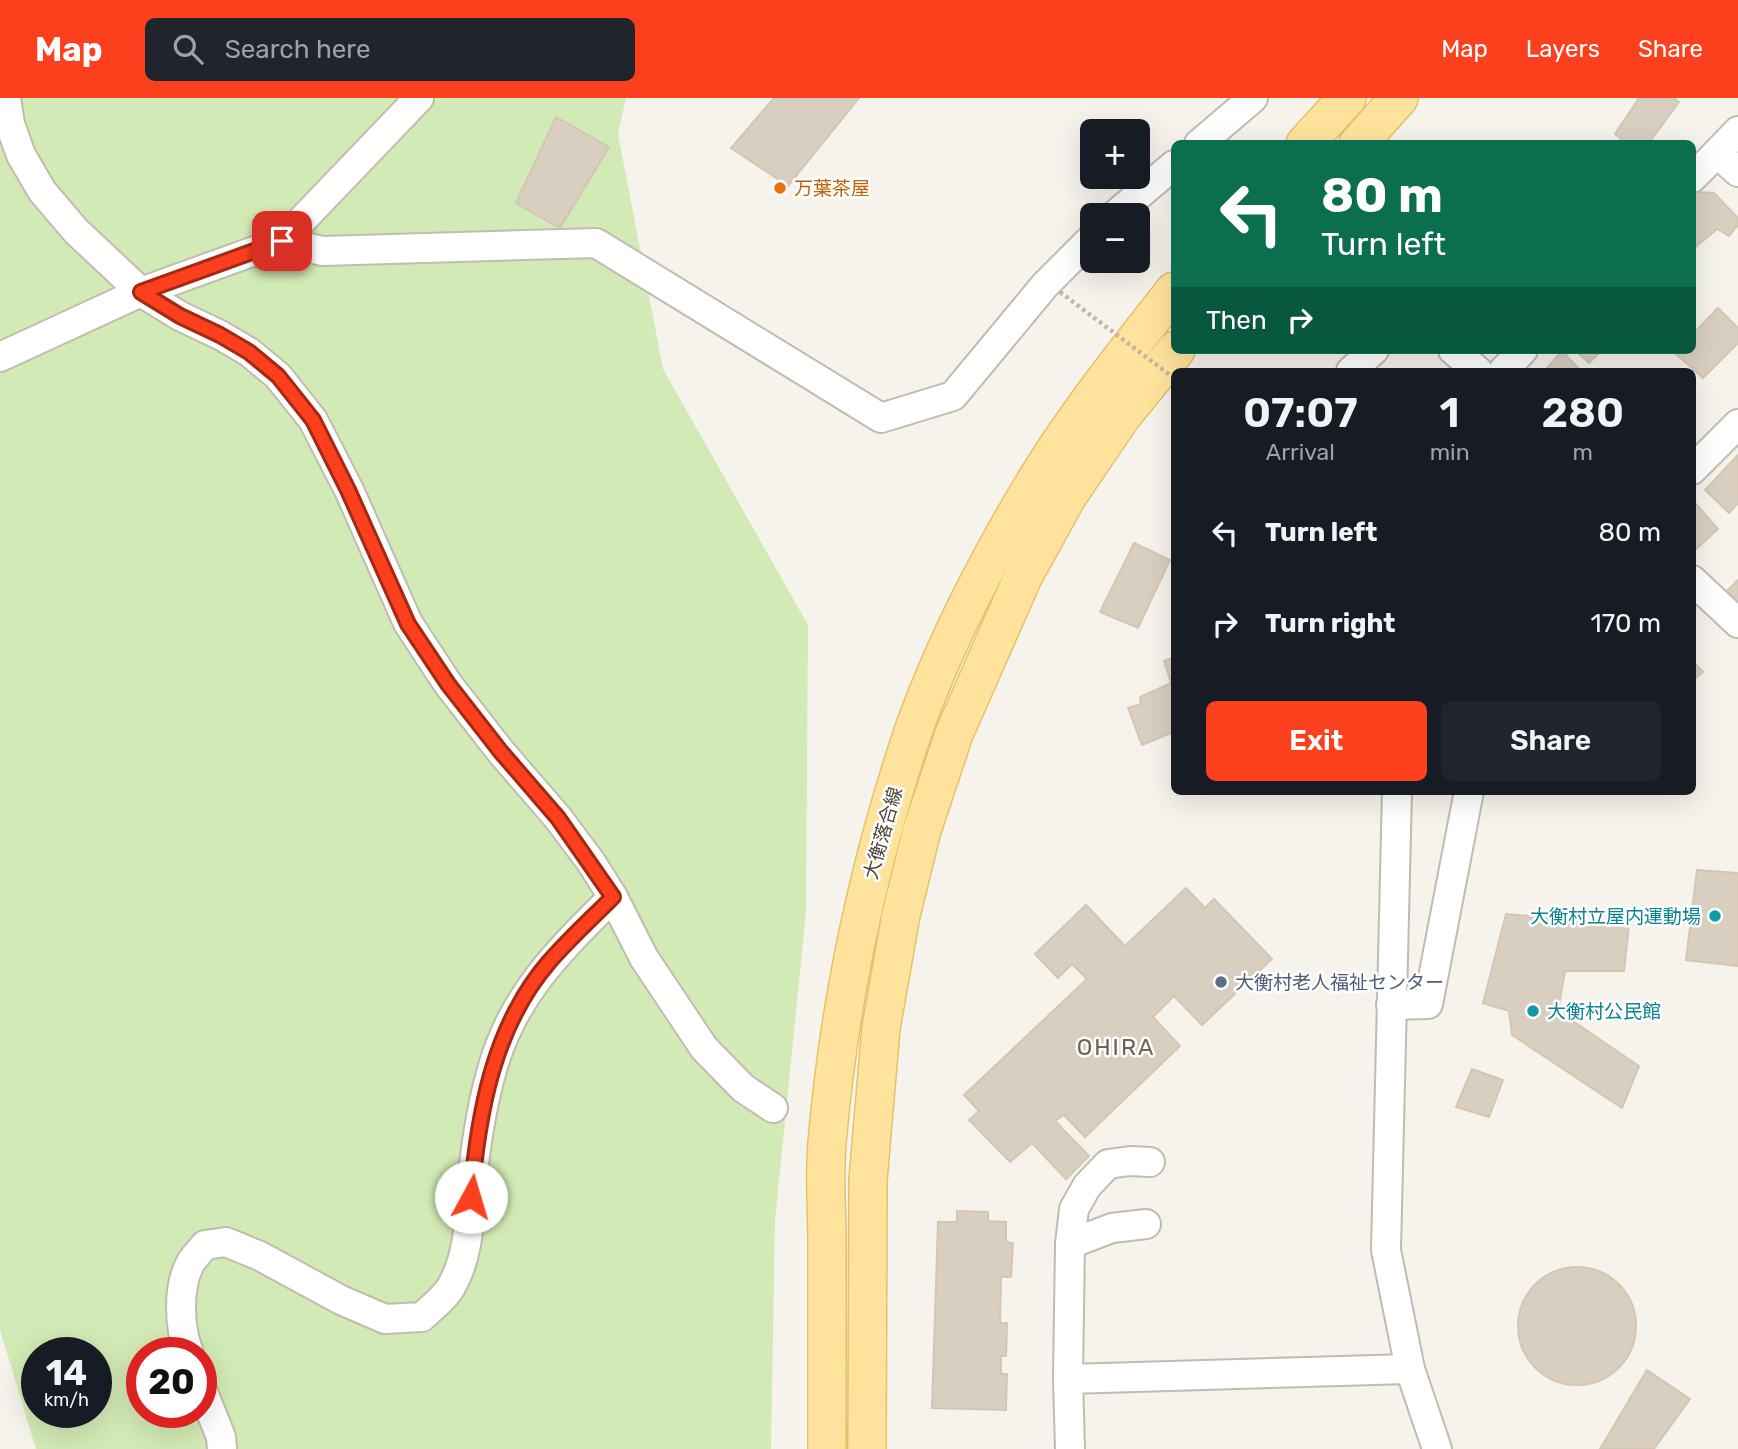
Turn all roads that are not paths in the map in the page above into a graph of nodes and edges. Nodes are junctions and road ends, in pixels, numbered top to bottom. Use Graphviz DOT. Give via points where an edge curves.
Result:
graph roads {
  1 [pos="6,98"];
  2 [pos="419,98"];
  3 [pos="1253,98"];
  4 [pos="1348,98"];
  5 [pos="1399,98"];
  6 [pos="1738,131"];
  7 [pos="1204,140"];
  8 [pos="1309,140"];
  9 [pos="1362,140"];
  10 [pos="1717,153"];
  11 [pos="1171,168"];
  12 [pos="1738,172"];
  13 [pos="1696,174"];
  14 [pos="1129,203"];
  15 [pos="282,241"];
  16 [pos="1080,250"];
  17 [pos="141,292"];
  18 [pos="1171,295"];
  19 [pos="1173,354"];
  20 [pos="1370,354"];
  21 [pos="1458,354"];
  22 [pos="1519,354"];
  23 [pos="0,357"];
  24 [pos="1354,368"];
  25 [pos="1475,368"];
  26 [pos="1506,368"];
  27 [pos="1738,424"];
  28 [pos="1696,466"];
  29 [pos="1696,584"];
  30 [pos="1738,623"];
  31 [pos="1397,795"];
  32 [pos="1468,795"];
  33 [pos="613,897"];
  34 [pos="1391,1004"];
  35 [pos="773,1108"];
  36 [pos="1150,1162"];
  37 [pos="1146,1224"];
  38 [pos="1070,1244"];
  39 [pos="182,1337"];
  40 [pos="1410,1369"];
  41 [pos="1068,1379"];
  42 [pos="217,1427"];
  43 [pos="222,1449"];
  44 [pos="827,1449"];
  45 [pos="867,1449"];
  46 [pos="1070,1449"];
  47 [pos="1437,1449"];
  1 -- 17 [label="street" via="21,155 42,191 76,231"];
  2 -- 15 [label="street"];
  3 -- 7 [label="street"];
  4 -- 8 [label="main road"];
  5 -- 9 [label="main road"];
  6 -- 10 [label="street"];
  10 -- 12 [label="street"];
  10 -- 13 [label="street"];
  11 -- 14 [label="street"];
  15 -- 16 [label="street" via="322,251 596,243 881,418 953,396"];
  15 -- 17 [label="street"];
  17 -- 23 [label="street"];
  17 -- 33 [label="street" via="249,352 278,376 313,420 408,624 448,684 558,818"];
  18 -- 44 [label="main road, 大衡落合線" via="1092,396 991,560 915,726 891,804 866,893 827,1146"];
  19 -- 45 [label="main road, 大衡落合線" via="1122,416 1074,487 1023,577 954,734 922,830 881,1028 868,1180"];
  20 -- 24 [label="street"];
  21 -- 25 [label="street"];
  22 -- 26 [label="street"];
  27 -- 28 [label="street"];
  29 -- 30 [label="street"];
  31 -- 34 [label="street"];
  32 -- 34 [label="street" via="1428,1004"];
  33 -- 35 [label="street" via="644,958 704,1048 743,1088"];
  33 -- 39 [label="street" via="548,963 516,1010 494,1060 482,1105 466,1248 451,1287 422,1317 385,1319 226,1242 205,1245 191,1262 182,1289"];
  34 -- 40 [label="street" via="1386,1250"];
  36 -- 38 [label="street" via="1108,1164 1101,1171 1074,1209"];
  37 -- 38 [label="street" via="1112,1228"];
  38 -- 41 [label="street"];
  40 -- 41 [label="street"];
  40 -- 47 [label="street"];
  41 -- 46 [label="street"];
  42 -- 43 [label="street"];
}
